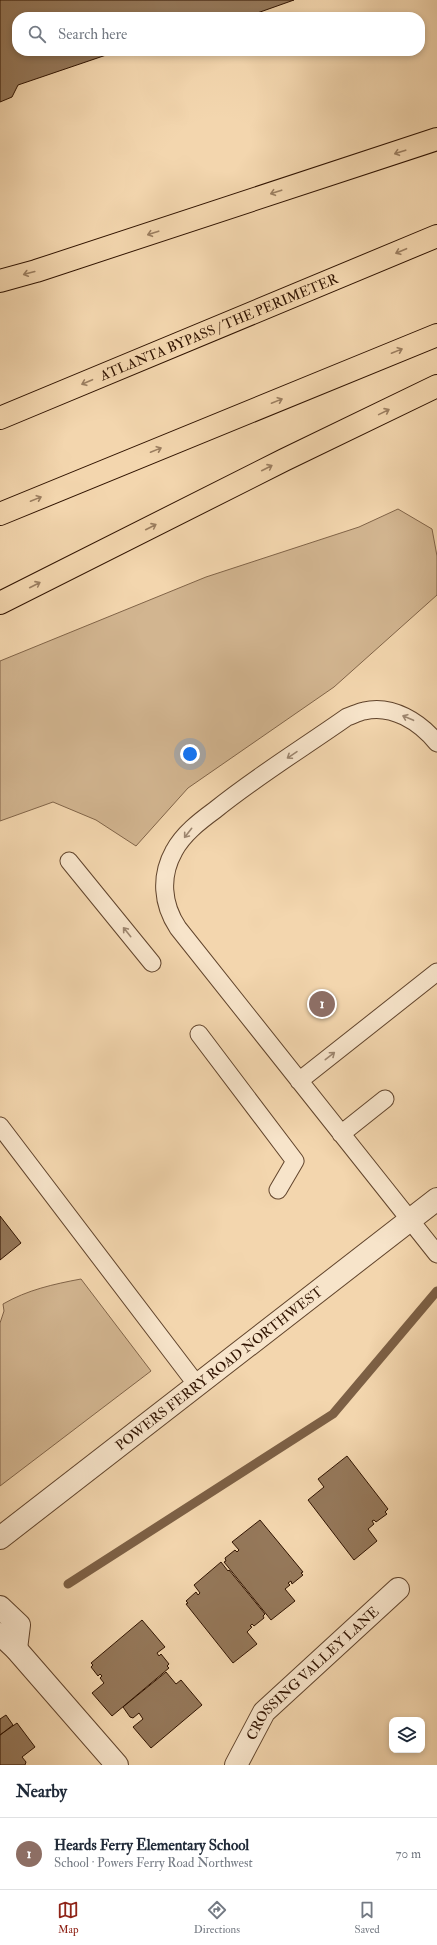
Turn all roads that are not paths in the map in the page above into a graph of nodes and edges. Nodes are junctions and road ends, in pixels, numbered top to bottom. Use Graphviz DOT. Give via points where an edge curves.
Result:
graph roads {
  1 [pos="437,140"];
  2 [pos="437,236"];
  3 [pos="0,281"];
  4 [pos="437,335"];
  5 [pos="437,386"];
  6 [pos="0,418"];
  7 [pos="0,514"];
  8 [pos="0,603"];
  9 [pos="437,743"];
  10 [pos="70,861"];
  11 [pos="152,962"];
  12 [pos="437,972"];
  13 [pos="199,1034"];
  14 [pos="299,1081"];
  15 [pos="385,1099"];
  16 [pos="0,1126"];
  17 [pos="342,1134"];
  18 [pos="278,1190"];
  19 [pos="437,1198"];
  20 [pos="410,1220"];
  21 [pos="437,1254"];
  22 [pos="197,1385"];
  23 [pos="0,1538"];
  24 [pos="398,1588"];
  25 [pos="0,1607"];
  26 [pos="0,1634"];
  27 [pos="16,1649"];
  28 [pos="117,1765"];
  29 [pos="236,1765"];
  1 -- 3 [label="highway, one-way"];
  2 -- 6 [label="highway, ATLANTA BYPASS / THE PERIMETER, one-way"];
  7 -- 4 [label="highway, one-way"];
  8 -- 5 [label="highway, one-way"];
  9 -- 14 [label="lane, one-way" via="412,719 388,711 365,710 347,718 234,794 192,827 174,850 165,877 165,900 171,917"];
  11 -- 10 [label="lane, one-way"];
  14 -- 12 [label="lane, one-way"];
  13 -- 18 [label="lane" via="295,1161"];
  14 -- 17 [label="lane"];
  15 -- 17 [label="lane"];
  16 -- 22 [label="lane"];
  17 -- 20 [label="lane"];
  19 -- 20 [label="street, POWERS FERRY ROAD NORTHWEST"];
  20 -- 21 [label="lane"];
  20 -- 22 [label="street, POWERS FERRY ROAD NORTHWEST"];
  22 -- 23 [label="street, POWERS FERRY ROAD NORTHWEST"];
  24 -- 29 [label="street, CROSSING VALLEY LANE" via="264,1712"];
  25 -- 27 [label="street" via="19,1625"];
  26 -- 27 [label="street"];
  27 -- 28 [label="street"];
}
